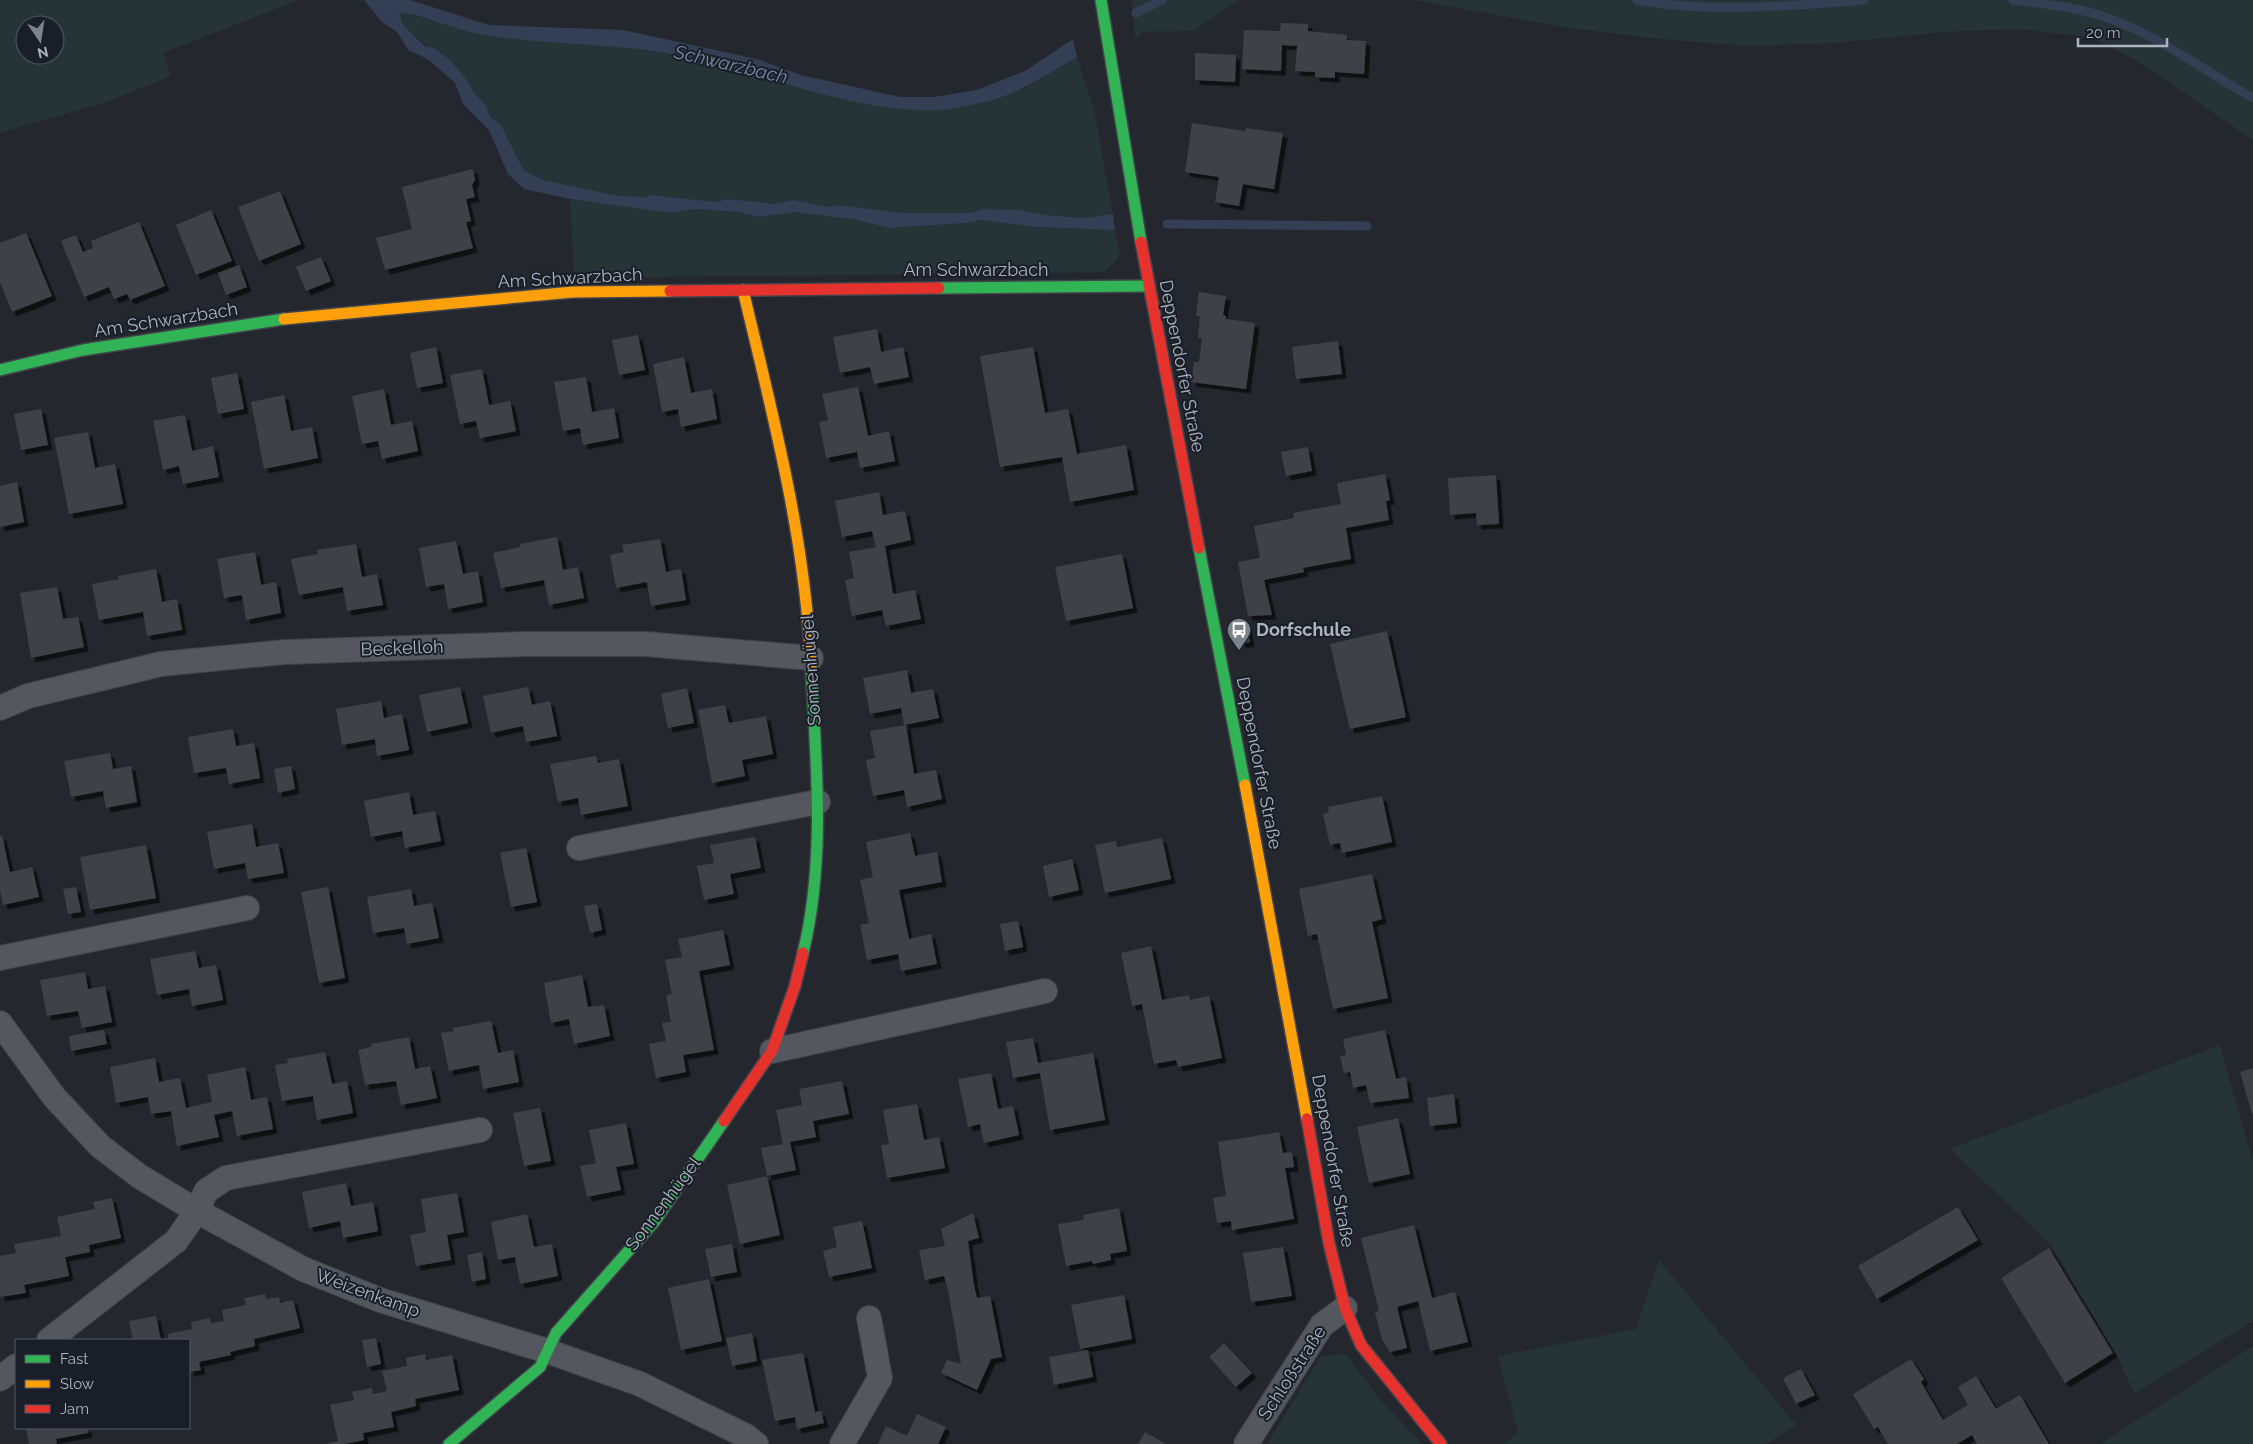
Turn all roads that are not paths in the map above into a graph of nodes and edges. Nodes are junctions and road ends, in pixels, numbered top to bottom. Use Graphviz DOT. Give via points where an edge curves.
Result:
graph roads {
  1 [pos="1101,0"];
  2 [pos="1148,286"];
  3 [pos="743,290"];
  4 [pos="0,370"];
  5 [pos="811,658"];
  6 [pos="0,708"];
  7 [pos="818,802"];
  8 [pos="579,848"];
  9 [pos="247,908"];
  10 [pos="0,958"];
  11 [pos="1045,991"];
  12 [pos="0,1023"];
  13 [pos="772,1051"];
  14 [pos="480,1130"];
  15 [pos="197,1211"];
  16 [pos="1345,1308"];
  17 [pos="869,1318"];
  18 [pos="50,1339"];
  19 [pos="548,1352"];
  20 [pos="15,1367"];
  21 [pos="0,1379"];
  22 [pos="449,1444"];
  23 [pos="756,1444"];
  24 [pos="842,1444"];
  25 [pos="1246,1444"];
  26 [pos="1441,1444"];
  1 -- 2 [label="street, Deppendorfer Straße"];
  2 -- 3 [label="street, Am Schwarzbach"];
  2 -- 16 [label="street, Deppendorfer Straße" via="1269,909 1329,1243"];
  3 -- 4 [label="street, Am Schwarzbach" via="574,292 310,315 83,350"];
  3 -- 5 [label="street, Sonnenhügel" via="792,498 805,579"];
  5 -- 6 [label="street, Beckelloh" via="645,644 526,644 285,652 161,664 28,696"];
  5 -- 7 [label="street, Sonnenhügel"];
  7 -- 8 [label="street"];
  7 -- 13 [label="street, Sonnenhügel" via="812,920 795,986"];
  9 -- 10 [label="street"];
  11 -- 13 [label="street"];
  12 -- 15 [label="street, Weizenkamp" via="55,1098 100,1146 139,1176"];
  13 -- 19 [label="street, Sonnenhügel" via="654,1222 556,1333"];
  14 -- 15 [label="street" via="226,1178 206,1192"];
  15 -- 18 [label="street" via="176,1241"];
  15 -- 19 [label="street, Weizenkamp" via="303,1269 380,1300"];
  16 -- 25 [label="street, Schloßstraße" via="1322,1325"];
  16 -- 26 [label="street, Deppendorfer Straße" via="1361,1345"];
  17 -- 24 [label="street" via="880,1378"];
  19 -- 22 [label="street" via="540,1367"];
  19 -- 23 [label="street, Weizenkamp" via="640,1384 746,1436"];
  20 -- 21 [label="street"];
}
